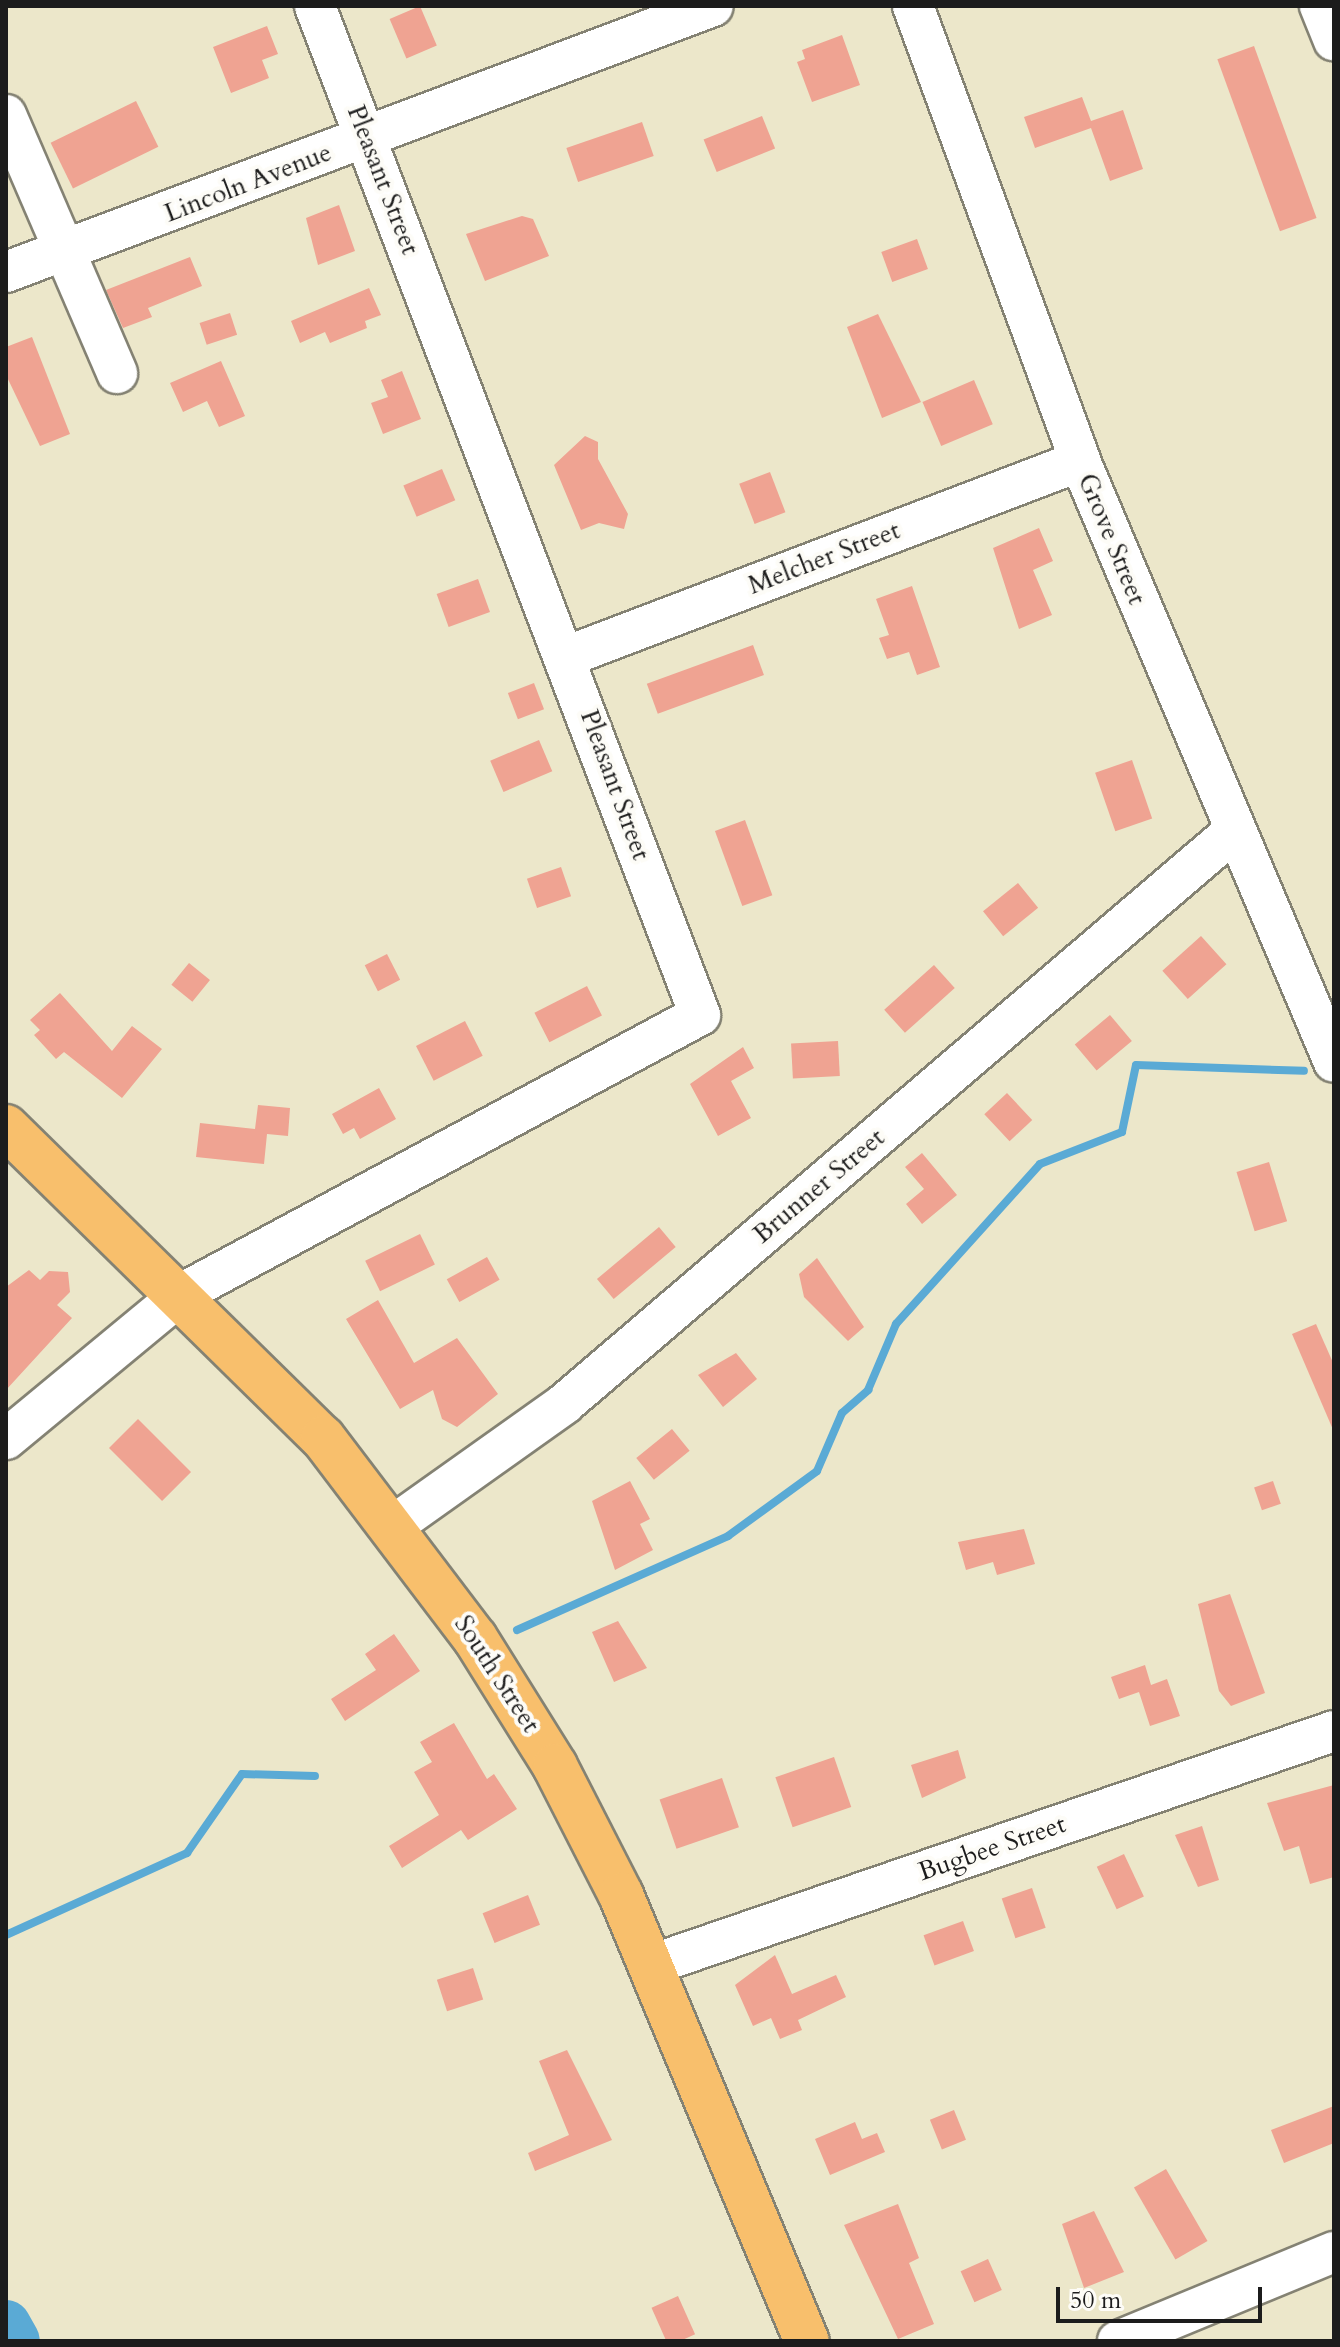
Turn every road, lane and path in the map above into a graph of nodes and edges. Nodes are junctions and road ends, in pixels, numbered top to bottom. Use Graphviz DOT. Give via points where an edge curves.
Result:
graph roads {
  1 [pos="315,6"];
  2 [pos="713,6"];
  3 [pos="913,6"];
  4 [pos="1320,6"];
  5 [pos="1334,40"];
  6 [pos="6,115"];
  7 [pos="367,137"];
  8 [pos="63,252"];
  9 [pos="6,272"];
  10 [pos="117,373"];
  11 [pos="1080,461"];
  12 [pos="568,656"];
  13 [pos="1232,833"];
  14 [pos="1334,1062"];
  15 [pos="6,1127"];
  16 [pos="181,1294"];
  17 [pos="6,1439"];
  18 [pos="394,1525"];
  19 [pos="1334,1731"];
  20 [pos="651,1965"];
  21 [pos="1334,2252"];
  22 [pos="807,2341"];
  23 [pos="1118,2341"];
  1 -- 7 [label="street, Pleasant Street"];
  2 -- 7 [label="street, Lincoln Avenue"];
  3 -- 11 [label="street, Grove Street"];
  4 -- 5 [label="street"];
  6 -- 8 [label="street"];
  7 -- 8 [label="street, Lincoln Avenue"];
  7 -- 12 [label="street, Pleasant Street"];
  8 -- 9 [label="street, Lincoln Avenue"];
  8 -- 10 [label="street"];
  11 -- 12 [label="street, Melcher Street"];
  11 -- 13 [label="street, Grove Street"];
  12 -- 16 [label="street, Pleasant Street" via="700,1015"];
  13 -- 14 [label="street, Grove Street"];
  13 -- 18 [label="street, Brunner Street" via="564,1404"];
  15 -- 16 [label="main road, South Street"];
  16 -- 17 [label="street"];
  16 -- 18 [label="main road, South Street" via="323,1438"];
  18 -- 20 [label="main road, South Street" via="555,1766"];
  19 -- 20 [label="street, Bugbee Street"];
  20 -- 22 [label="main road, South Street"];
  21 -- 23 [label="street"];
}
